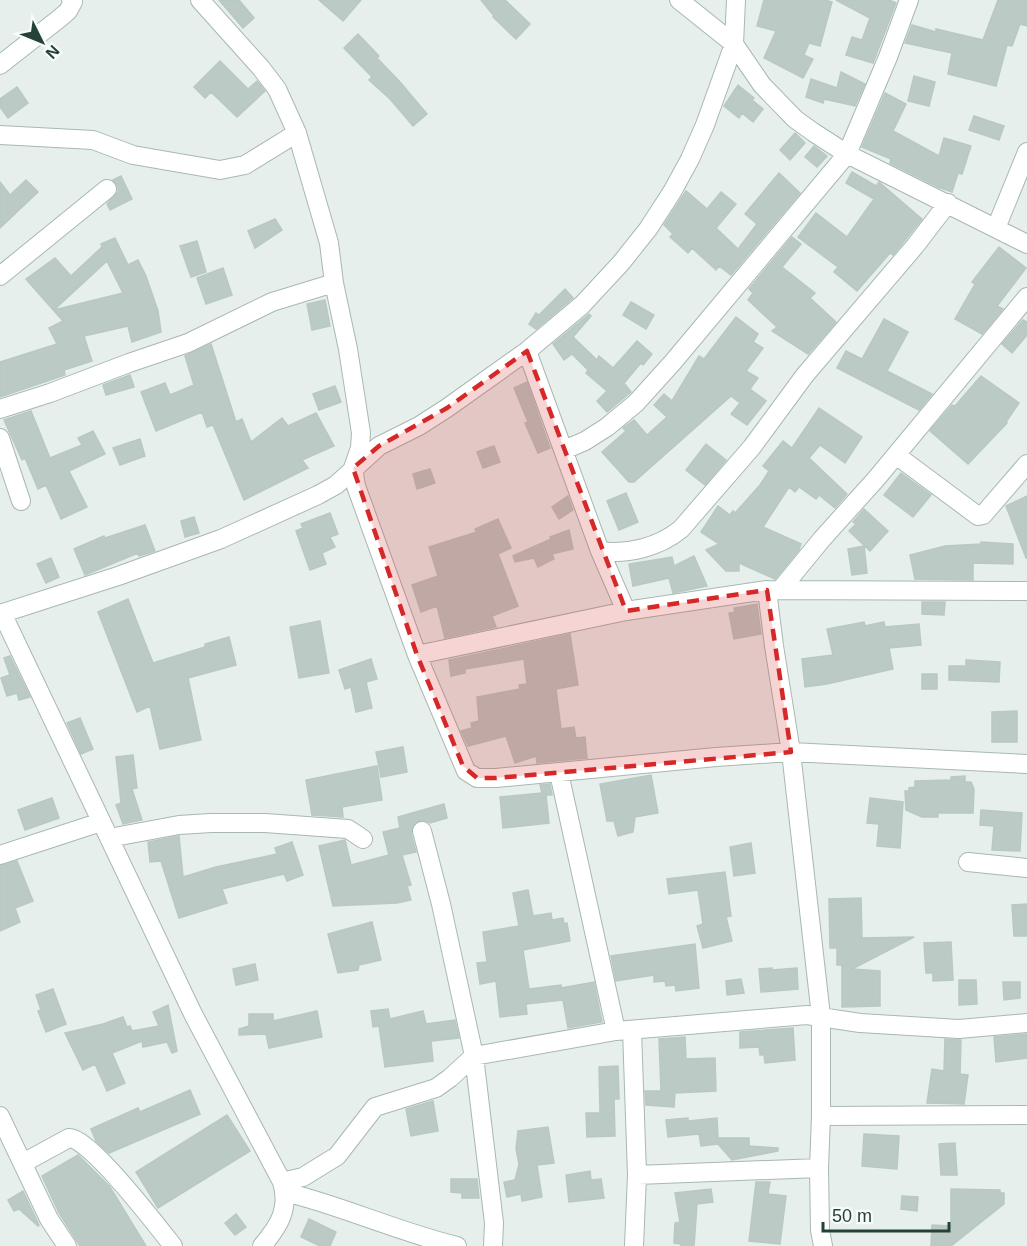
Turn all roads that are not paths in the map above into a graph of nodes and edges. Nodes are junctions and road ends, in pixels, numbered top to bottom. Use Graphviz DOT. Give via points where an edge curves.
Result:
graph roads {
  1 [pos="71,0"];
  2 [pos="200,0"];
  3 [pos="680,0"];
  4 [pos="736,0"];
  5 [pos="909,0"];
  6 [pos="735,44"];
  7 [pos="0,65"];
  8 [pos="297,133"];
  9 [pos="0,135"];
  10 [pos="1027,152"];
  11 [pos="847,153"];
  12 [pos="107,189"];
  13 [pos="948,202"];
  14 [pos="996,228"];
  15 [pos="1027,244"];
  16 [pos="0,276"];
  17 [pos="334,283"];
  18 [pos="1027,297"];
  19 [pos="527,351"];
  20 [pos="0,409"];
  21 [pos="0,438"];
  22 [pos="564,450"];
  23 [pos="896,454"];
  24 [pos="1027,464"];
  25 [pos="353,468"];
  26 [pos="21,501"];
  27 [pos="600,551"];
  28 [pos="774,590"];
  29 [pos="1027,591"];
  30 [pos="626,610"];
  31 [pos="1,613"];
  32 [pos="417,655"];
  33 [pos="791,752"];
  34 [pos="1027,764"];
  35 [pos="559,773"];
  36 [pos="105,830"];
  37 [pos="422,831"];
  38 [pos="363,839"];
  39 [pos="0,855"];
  40 [pos="968,862"];
  41 [pos="1027,868"];
  42 [pos="821,1016"];
  43 [pos="1027,1023"];
  44 [pos="624,1031"];
  45 [pos="474,1056"];
  46 [pos="1027,1115"];
  47 [pos="0,1116"];
  48 [pos="821,1116"];
  49 [pos="23,1163"];
  50 [pos="819,1168"];
  51 [pos="637,1175"];
  52 [pos="283,1187"];
  53 [pos="67,1246"];
  54 [pos="173,1246"];
  55 [pos="262,1246"];
  56 [pos="457,1246"];
  57 [pos="493,1246"];
  58 [pos="634,1246"];
  59 [pos="823,1246"];
  1 -- 7 [label="street" via="68,11"];
  2 -- 8 [label="street" via="277,89"];
  3 -- 6 [label="street"];
  4 -- 6 [label="street"];
  5 -- 11 [label="street"];
  6 -- 11 [label="street" via="752,72 781,105 813,132"];
  6 -- 19 [label="street" via="690,159 648,229 582,305"];
  8 -- 9 [label="street" via="245,165 220,170 133,155 93,140"];
  8 -- 17 [label="street" via="329,243"];
  10 -- 14 [label="street"];
  11 -- 13 [label="street"];
  11 -- 22 [label="street" via="636,403 585,441"];
  12 -- 16 [label="street"];
  13 -- 14 [label="street"];
  13 -- 27 [label="street" via="752,447 681,529 668,540 640,549"];
  14 -- 15 [label="street"];
  17 -- 20 [label="street" via="272,302 188,343"];
  17 -- 25 [label="street" via="361,434"];
  18 -- 23 [label="street"];
  19 -- 22 [label="street"];
  19 -- 25 [label="street" via="419,426 379,446"];
  21 -- 26 [label="street"];
  22 -- 27 [label="street"];
  23 -- 24 [label="street" via="978,516"];
  23 -- 28 [label="street"];
  25 -- 31 [label="street" via="336,485 318,495 221,539"];
  25 -- 32 [label="street"];
  27 -- 30 [label="street"];
  28 -- 29 [label="street"];
  28 -- 30 [label="street"];
  28 -- 33 [label="street" via="774,646"];
  30 -- 32 [label="street"];
  31 -- 36 [label="street"];
  32 -- 35 [label="street" via="466,771 477,778"];
  33 -- 34 [label="street"];
  33 -- 35 [label="street"];
  33 -- 42 [label="street"];
  35 -- 44 [label="street"];
  36 -- 38 [label="street" via="236,822 348,829"];
  36 -- 39 [label="street"];
  36 -- 52 [label="street" via="193,1014"];
  37 -- 45 [label="street"];
  40 -- 41 [label="street"];
  42 -- 43 [label="street" via="860,1023 958,1029"];
  42 -- 44 [label="street"];
  42 -- 48 [label="street"];
  44 -- 45 [label="street"];
  44 -- 51 [label="street"];
  45 -- 52 [label="street" via="436,1088 375,1107 337,1156"];
  45 -- 57 [label="street" via="494,1223"];
  46 -- 48 [label="street"];
  47 -- 49 [label="street"];
  48 -- 50 [label="street"];
  49 -- 53 [label="street"];
  49 -- 54 [label="street" via="73,1138 101,1161"];
  50 -- 51 [label="street"];
  50 -- 59 [label="street"];
  51 -- 58 [label="street"];
  52 -- 55 [label="street" via="285,1208"];
  52 -- 56 [label="street" via="398,1230"];
}
